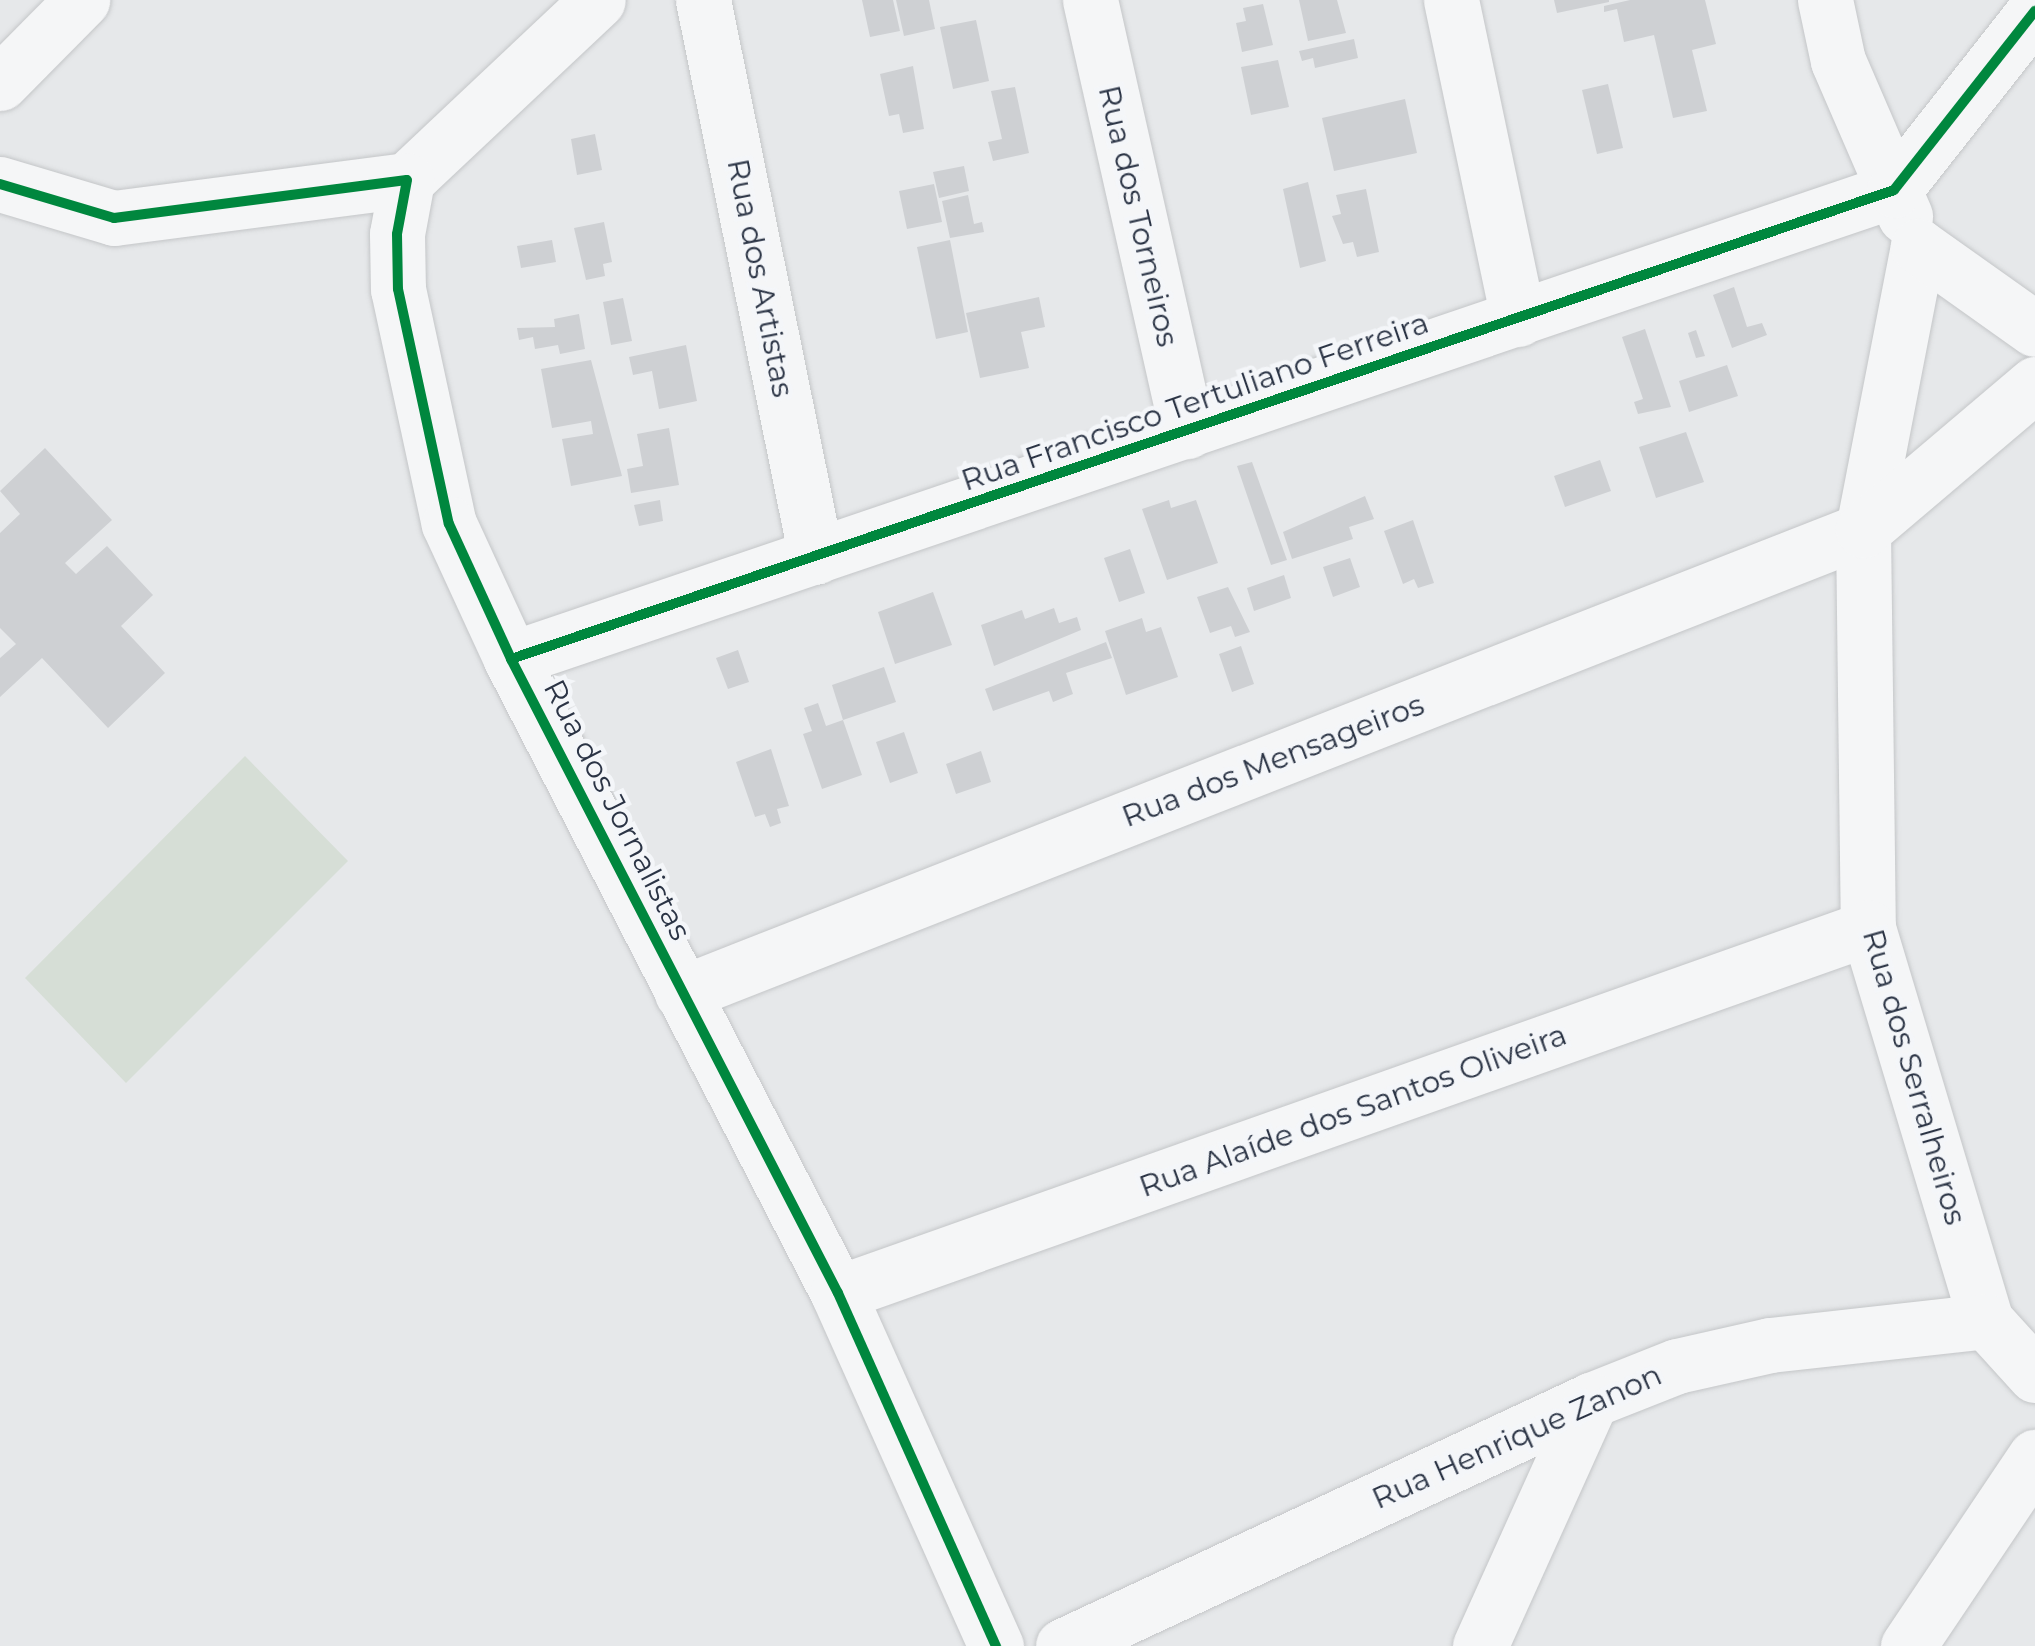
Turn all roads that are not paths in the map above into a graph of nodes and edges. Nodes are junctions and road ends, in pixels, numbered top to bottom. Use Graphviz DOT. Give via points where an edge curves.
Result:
graph roads {
  1 [pos="82,0"];
  2 [pos="598,0"];
  3 [pos="704,0"];
  4 [pos="1090,0"];
  5 [pos="1451,0"];
  6 [pos="1824,0"];
  7 [pos="2035,12"];
  8 [pos="0,83"];
  9 [pos="408,180"];
  10 [pos="0,184"];
  11 [pos="1894,190"];
  12 [pos="1918,246"];
  13 [pos="1518,319"];
  14 [pos="2035,329"];
  15 [pos="2035,384"];
  16 [pos="1187,431"];
  17 [pos="1863,530"];
  18 [pos="816,557"];
  19 [pos="512,659"];
  20 [pos="1868,928"];
  21 [pos="682,992"];
  22 [pos="838,1293"];
  23 [pos="1986,1321"];
  24 [pos="2035,1375"];
  25 [pos="1591,1400"];
  26 [pos="2035,1458"];
  27 [pos="996,1646"];
  28 [pos="1063,1646"];
  29 [pos="1480,1646"];
  30 [pos="1908,1646"];
  1 -- 8 [label="street"];
  2 -- 9 [label="street"];
  3 -- 18 [label="street, Rua dos Artistas"];
  4 -- 16 [label="street, Rua dos Torneiros"];
  5 -- 13 [label="street"];
  6 -- 11 [label="street" via="1838,62"];
  7 -- 11 [label="street"];
  9 -- 10 [label="street" via="114,218"];
  9 -- 19 [label="street, Rua dos Jornalistas" via="397,234 398,289 416,392 449,524"];
  11 -- 12 [label="street"];
  11 -- 13 [label="street, Rua Francisco Tertuliano Ferreira"];
  12 -- 14 [label="street"];
  12 -- 17 [label="street, Rua dos Serralheiros"];
  13 -- 16 [label="street, Rua Francisco Tertuliano Ferreira"];
  15 -- 17 [label="street, Rua dos Mensageiros"];
  16 -- 18 [label="street, Rua Francisco Tertuliano Ferreira"];
  17 -- 20 [label="street, Rua dos Serralheiros"];
  17 -- 21 [label="street, Rua dos Mensageiros"];
  18 -- 19 [label="street, Rua Francisco Tertuliano Ferreira"];
  19 -- 21 [label="street, Rua dos Jornalistas"];
  20 -- 22 [label="street, Rua Alaíde dos Santos Oliveira"];
  20 -- 23 [label="street, Rua dos Serralheiros"];
  21 -- 22 [label="street, Rua dos Jornalistas"];
  22 -- 27 [label="street, Rua dos Jornalistas"];
  23 -- 24 [label="street"];
  23 -- 25 [label="street, Rua Henrique Zanon" via="1742,1350"];
  25 -- 28 [label="street, Rua Henrique Zanon"];
  25 -- 29 [label="street"];
  26 -- 30 [label="street"];
}
